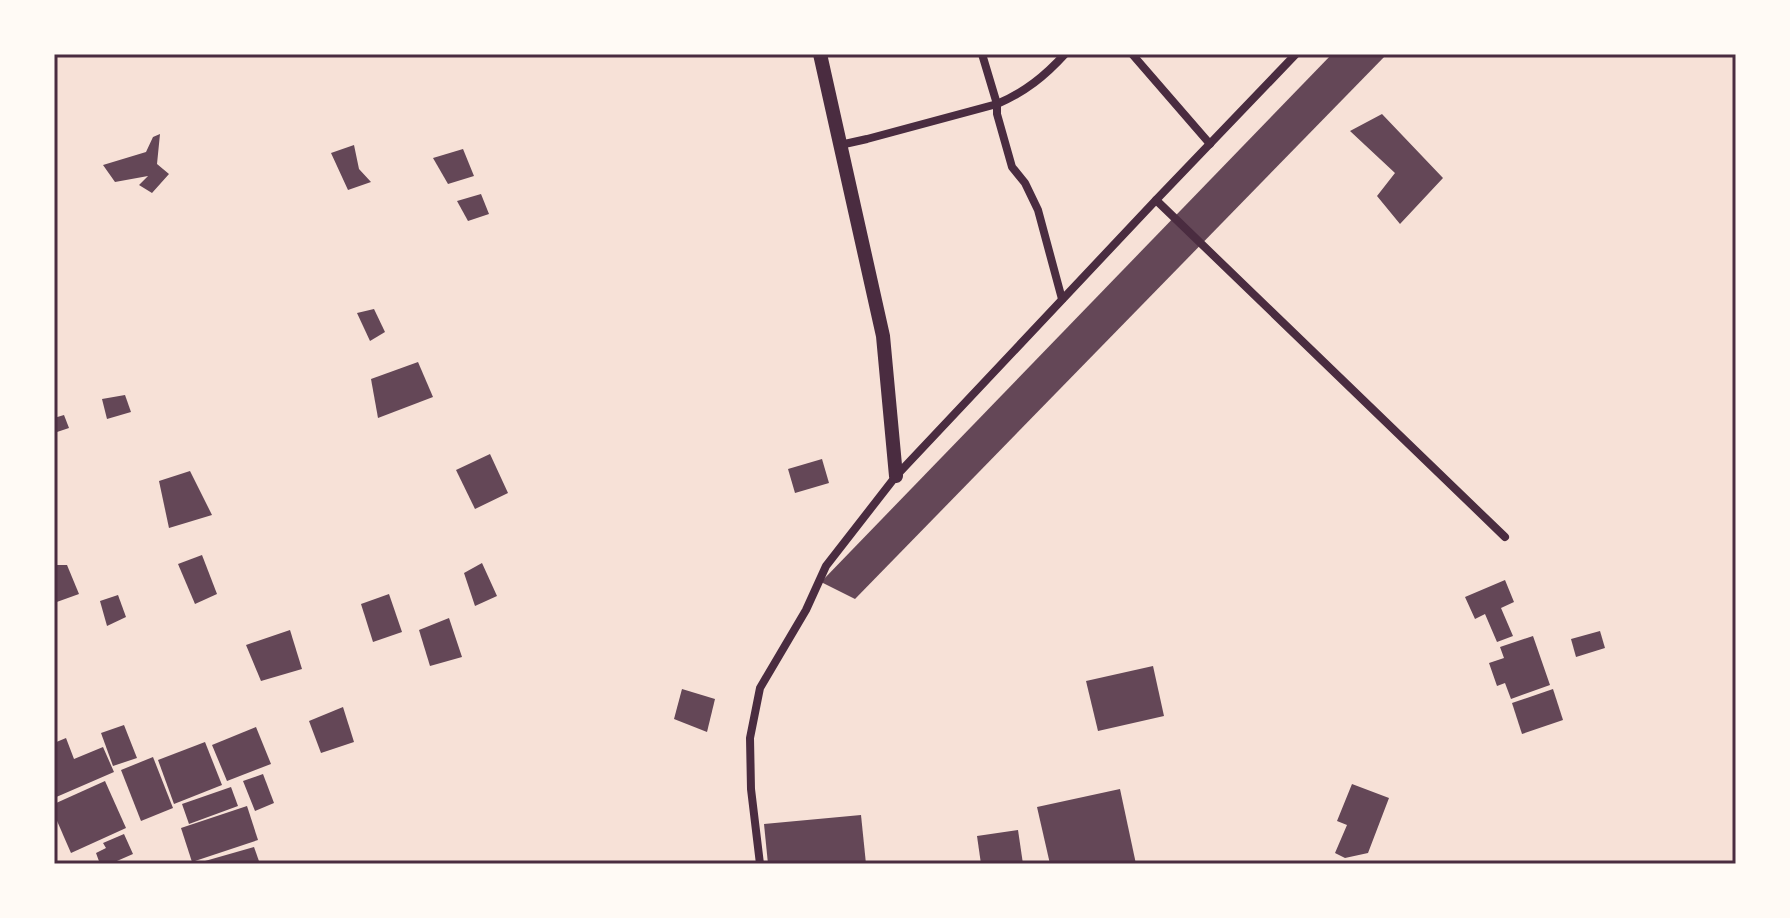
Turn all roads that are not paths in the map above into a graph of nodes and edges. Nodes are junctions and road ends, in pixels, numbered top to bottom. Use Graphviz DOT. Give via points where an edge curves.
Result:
graph roads {
  1 [pos="820,54"];
  2 [pos="982,54"];
  3 [pos="1065,54"];
  4 [pos="1132,54"];
  5 [pos="1296,54"];
  6 [pos="997,104"];
  7 [pos="1210,144"];
  8 [pos="840,145"];
  9 [pos="1156,200"];
  10 [pos="1062,299"];
  11 [pos="896,476"];
  12 [pos="1505,537"];
  13 [pos="760,864"];
  1 -- 8 [label="street"];
  2 -- 6 [label="street"];
  3 -- 6 [label="street" via="1038,81"];
  4 -- 7 [label="street"];
  5 -- 7 [label="street"];
  6 -- 8 [label="street"];
  6 -- 10 [label="street" via="1012,167 1038,210"];
  7 -- 9 [label="street"];
  8 -- 11 [label="street" via="883,336"];
  9 -- 10 [label="street"];
  9 -- 12 [label="street"];
  10 -- 11 [label="street"];
  11 -- 13 [label="street" via="826,566 760,688 750,738"];
}
